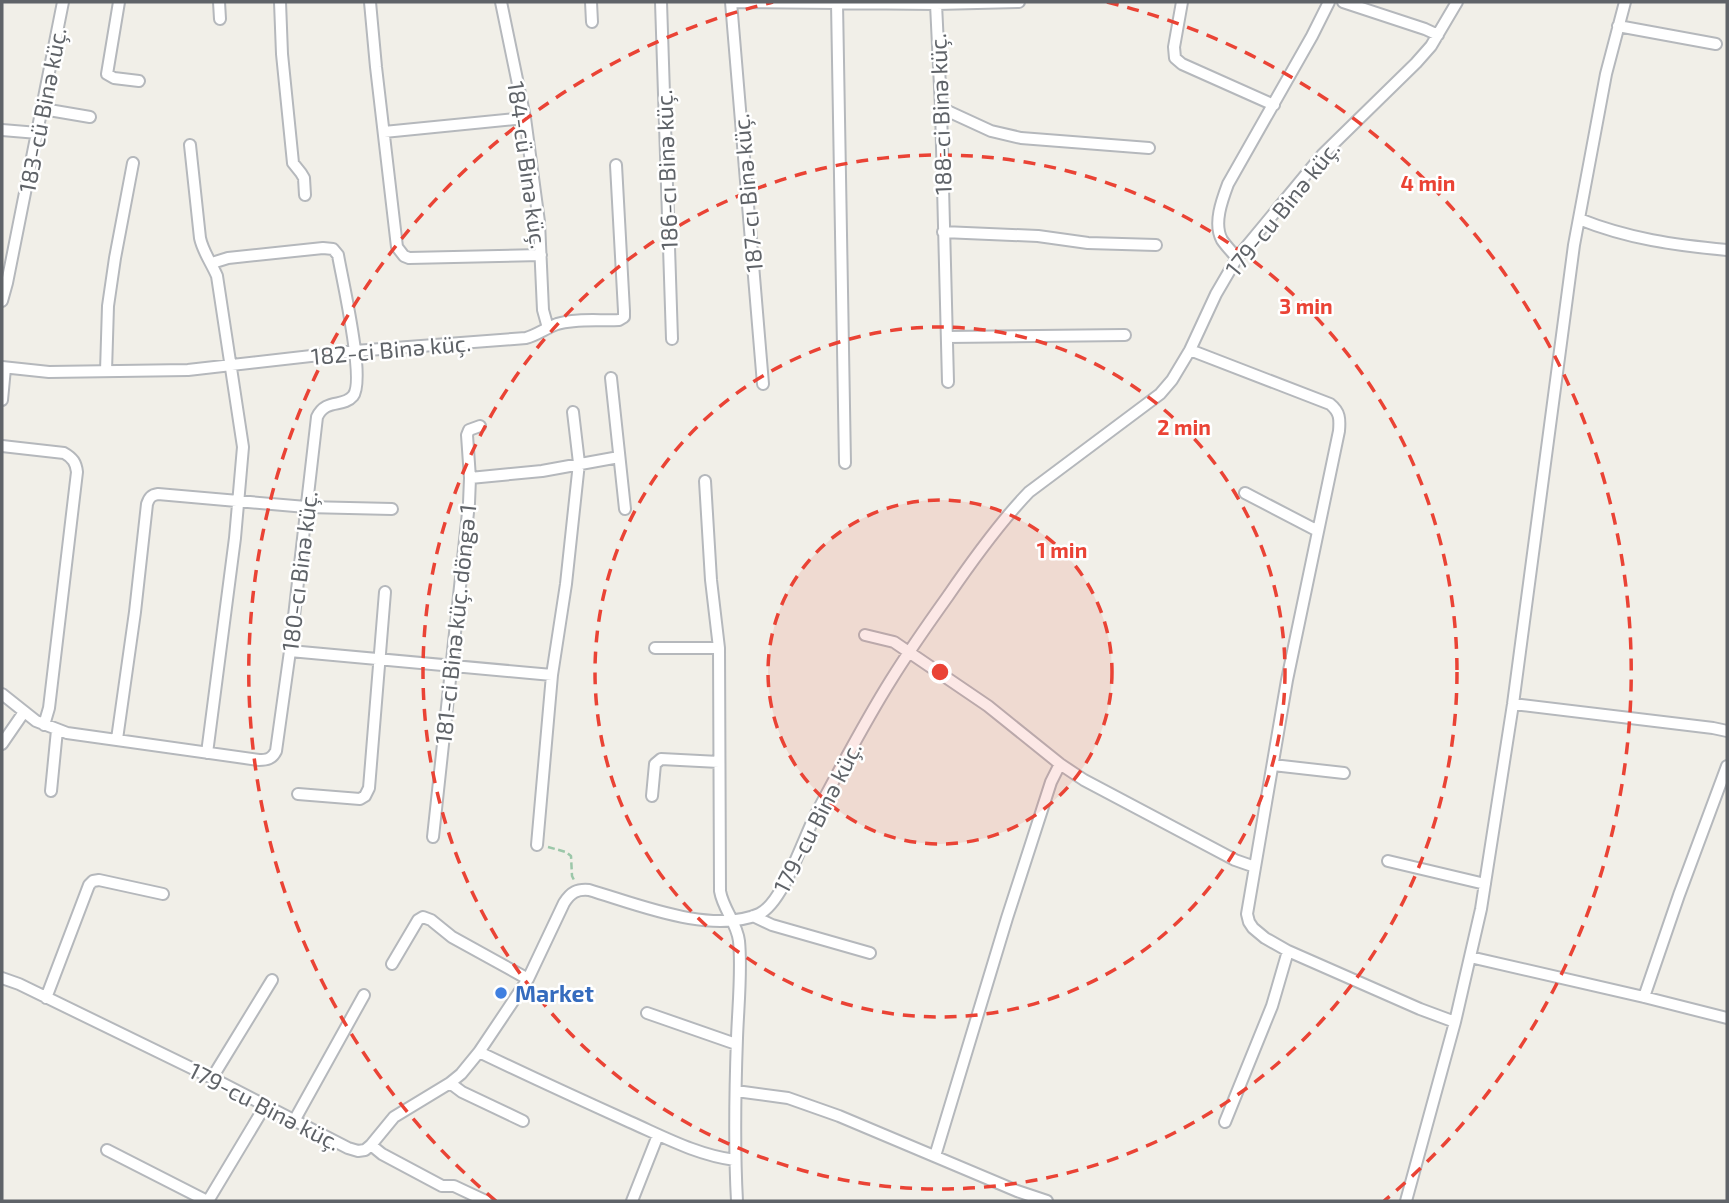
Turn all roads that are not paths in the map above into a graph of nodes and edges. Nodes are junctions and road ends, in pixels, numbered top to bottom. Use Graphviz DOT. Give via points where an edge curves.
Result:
graph roads {
  1 [pos="63,2"];
  2 [pos="119,2"];
  3 [pos="219,2"];
  4 [pos="280,2"];
  5 [pos="370,2"];
  6 [pos="501,2"];
  7 [pos="591,2"];
  8 [pos="661,2"];
  9 [pos="734,2"];
  10 [pos="1019,2"];
  11 [pos="1182,2"];
  12 [pos="1329,2"];
  13 [pos="1343,2"];
  14 [pos="1457,2"];
  15 [pos="1625,2"];
  16 [pos="836,3"];
  17 [pos="936,4"];
  18 [pos="220,19"];
  19 [pos="592,22"];
  20 [pos="1618,26"];
  21 [pos="1438,35"];
  22 [pos="1716,44"];
  23 [pos="139,81"];
  24 [pos="1273,105"];
  25 [pos="941,108"];
  26 [pos="43,109"];
  27 [pos="90,117"];
  28 [pos="525,118"];
  29 [pos="2,130"];
  30 [pos="384,132"];
  31 [pos="38,134"];
  32 [pos="190,145"];
  33 [pos="1149,148"];
  34 [pos="133,163"];
  35 [pos="616,165"];
  36 [pos="305,195"];
  37 [pos="1579,219"];
  38 [pos="943,232"];
  39 [pos="1156,245"];
  40 [pos="1727,250"];
  41 [pos="541,255"];
  42 [pos="1237,258"];
  43 [pos="212,264"];
  44 [pos="2,300"];
  45 [pos="548,328"];
  46 [pos="1125,335"];
  47 [pos="947,337"];
  48 [pos="672,339"];
  49 [pos="1190,350"];
  50 [pos="355,351"];
  51 [pos="231,366"];
  52 [pos="4,368"];
  53 [pos="106,371"];
  54 [pos="611,378"];
  55 [pos="948,382"];
  56 [pos="763,384"];
  57 [pos="2,400"];
  58 [pos="573,412"];
  59 [pos="480,426"];
  60 [pos="2,446"];
  61 [pos="619,457"];
  62 [pos="579,463"];
  63 [pos="845,463"];
  64 [pos="470,478"];
  65 [pos="705,481"];
  66 [pos="1245,493"];
  67 [pos="239,502"];
  68 [pos="306,507"];
  69 [pos="392,509"];
  70 [pos="625,509"];
  71 [pos="1318,531"];
  72 [pos="384,592"];
  73 [pos="865,635"];
  74 [pos="655,648"];
  75 [pos="719,648"];
  76 [pos="290,651"];
  77 [pos="909,652"];
  78 [pos="379,659"];
  79 [pos="450,666"];
  80 [pos="552,675"];
  81 [pos="2,694"];
  82 [pos="1513,704"];
  83 [pos="24,712"];
  84 [pos="44,725"];
  85 [pos="57,730"];
  86 [pos="1727,731"];
  87 [pos="117,739"];
  88 [pos="2,744"];
  89 [pos="207,753"];
  90 [pos="719,762"];
  91 [pos="1060,764"];
  92 [pos="1273,765"];
  93 [pos="1727,766"];
  94 [pos="1345,773"];
  95 [pos="51,791"];
  96 [pos="298,794"];
  97 [pos="652,796"];
  98 [pos="433,837"];
  99 [pos="537,845"];
  100 [pos="1388,862"];
  101 [pos="1255,867"];
  102 [pos="1485,884"];
  103 [pos="163,894"];
  104 [pos="753,916"];
  105 [pos="731,921"];
  106 [pos="1288,951"];
  107 [pos="870,953"];
  108 [pos="1470,957"];
  109 [pos="392,964"];
  110 [pos="2,978"];
  111 [pos="528,979"];
  112 [pos="272,980"];
  113 [pos="364,995"];
  114 [pos="1644,997"];
  115 [pos="46,998"];
  116 [pos="647,1013"];
  117 [pos="1727,1018"];
  118 [pos="1455,1022"];
  119 [pos="736,1044"];
  120 [pos="479,1052"];
  121 [pos="212,1078"];
  122 [pos="450,1083"];
  123 [pos="736,1091"];
  124 [pos="265,1105"];
  125 [pos="294,1121"];
  126 [pos="523,1121"];
  127 [pos="1225,1122"];
  128 [pos="658,1135"];
  129 [pos="371,1145"];
  130 [pos="107,1150"];
  131 [pos="935,1156"];
  132 [pos="735,1160"];
  133 [pos="208,1201"];
  134 [pos="486,1201"];
  135 [pos="632,1201"];
  136 [pos="737,1201"];
  137 [pos="1047,1201"];
  138 [pos="1406,1201"];
  1 -- 26 [label="street, 183-cü Binə küç."];
  2 -- 23 [label="street" via="107,74"];
  3 -- 18 [label="street"];
  4 -- 36 [label="street" via="293,163 304,178"];
  5 -- 30 [label="street"];
  6 -- 28 [label="street, 184-cü Binə küç."];
  7 -- 19 [label="street"];
  8 -- 48 [label="street, 186-cı Binə küç."];
  9 -- 16 [label="street, 188-ci Binə küç."];
  9 -- 56 [label="street, 187-cı Binə küç."];
  10 -- 17 [label="street"];
  11 -- 24 [label="street" via="1175,58"];
  12 -- 24 [label="street"];
  13 -- 21 [label="street"];
  14 -- 21 [label="street, 179-cu Binə küç."];
  15 -- 20 [label="street"];
  16 -- 17 [label="street, 188-ci Binə küç."];
  16 -- 63 [label="street"];
  17 -- 25 [label="street, 188-ci Binə küç."];
  20 -- 22 [label="street"];
  20 -- 37 [label="street"];
  21 -- 42 [label="street, 179-cu Binə küç." via="1416,63 1323,153"];
  24 -- 42 [label="street" via="1222,199 1219,232"];
  25 -- 33 [label="street" via="991,131 1021,138"];
  25 -- 38 [label="street, 188-ci Binə küç."];
  26 -- 27 [label="street"];
  26 -- 31 [label="street, 183-cü Binə küç."];
  28 -- 30 [label="street"];
  28 -- 41 [label="street, 184-cü Binə küç."];
  29 -- 31 [label="street"];
  30 -- 41 [label="street" via="397,247 404,256"];
  31 -- 44 [label="street, 183-cü Binə küç."];
  32 -- 43 [label="street" via="200,238"];
  34 -- 53 [label="street" via="114,258"];
  35 -- 45 [label="street, 182-ci Binə küç." via="624,317"];
  37 -- 40 [label="street" via="1633,237"];
  37 -- 82 [label="street"];
  38 -- 39 [label="street"];
  38 -- 47 [label="street, 188-ci Binə küç."];
  41 -- 45 [label="street, 184-cü Binə küç."];
  42 -- 49 [label="street, 179-cu Binə küç."];
  43 -- 50 [label="street, 180-cı Binə küç." via="228,258 333,249 338,255"];
  43 -- 51 [label="street"];
  45 -- 50 [label="street, 182-ci Binə küç." via="526,338"];
  46 -- 47 [label="street"];
  47 -- 55 [label="street, 188-ci Binə küç."];
  49 -- 71 [label="street" via="1338,410 1339,431"];
  49 -- 77 [label="street, 179-cu Binə küç." via="1160,394 1018,503"];
  50 -- 51 [label="street, 182-ci Binə küç."];
  50 -- 68 [label="street, 180-cı Binə küç." via="358,382 354,394 324,406 317,417"];
  51 -- 53 [label="street, 182-ci Binə küç."];
  51 -- 67 [label="street" via="243,447"];
  52 -- 53 [label="street, 182-ci Binə küç."];
  52 -- 57 [label="street"];
  54 -- 61 [label="street"];
  58 -- 62 [label="street"];
  59 -- 64 [label="street" via="467,435"];
  60 -- 84 [label="street" via="64,453 76,464 55,668"];
  61 -- 62 [label="street, 181-ci Binə küç. döngə 1"];
  61 -- 70 [label="street"];
  62 -- 64 [label="street, 181-ci Binə küç. döngə 1"];
  62 -- 80 [label="street"];
  64 -- 79 [label="street, 181-ci Binə küç. döngə 1"];
  65 -- 75 [label="street"];
  66 -- 71 [label="street"];
  67 -- 68 [label="street"];
  67 -- 87 [label="street" via="158,494 146,504"];
  67 -- 89 [label="street"];
  68 -- 69 [label="street"];
  68 -- 76 [label="street, 180-cı Binə küç."];
  71 -- 92 [label="street"];
  72 -- 78 [label="street"];
  73 -- 77 [label="street" via="894,642"];
  74 -- 75 [label="street"];
  75 -- 90 [label="street"];
  76 -- 78 [label="street"];
  76 -- 89 [label="street, 180-cı Binə küç." via="273,757 259,760"];
  77 -- 91 [label="street" via="988,706"];
  77 -- 104 [label="street, 179-cu Binə küç." via="837,775 780,891 769,907"];
  78 -- 79 [label="street"];
  78 -- 96 [label="street" via="365,796"];
  79 -- 80 [label="street"];
  79 -- 98 [label="street, 181-ci Binə küç. döngə 1"];
  80 -- 99 [label="street"];
  81 -- 83 [label="street, 180-cı Binə küç."];
  82 -- 86 [label="street"];
  82 -- 102 [label="street"];
  83 -- 84 [label="street, 180-cı Binə küç."];
  83 -- 88 [label="street"];
  84 -- 85 [label="street, 180-cı Binə küç."];
  85 -- 87 [label="street, 180-cı Binə küç."];
  85 -- 95 [label="street"];
  87 -- 89 [label="street, 180-cı Binə küç."];
  90 -- 97 [label="street" via="660,759 655,764"];
  90 -- 105 [label="street" via="720,891"];
  91 -- 101 [label="street"];
  91 -- 131 [label="street" via="1007,918"];
  92 -- 94 [label="street"];
  92 -- 101 [label="street"];
  93 -- 114 [label="street"];
  100 -- 102 [label="street"];
  101 -- 106 [label="street" via="1249,922"];
  102 -- 108 [label="street"];
  103 -- 115 [label="street" via="93,881"];
  104 -- 105 [label="street, 179-cu Binə küç."];
  104 -- 107 [label="street"];
  105 -- 111 [label="street, 179-cu Binə küç." via="698,920 579,889 564,903"];
  105 -- 119 [label="street" via="740,952"];
  106 -- 118 [label="street"];
  106 -- 127 [label="street" via="1272,1006"];
  108 -- 114 [label="street"];
  108 -- 118 [label="street"];
  109 -- 111 [label="street" via="423,917"];
  110 -- 115 [label="street, 179-cu Binə küç."];
  111 -- 120 [label="street, 179-cu Binə küç."];
  112 -- 121 [label="street"];
  113 -- 125 [label="street"];
  114 -- 117 [label="street"];
  115 -- 121 [label="street, 179-cu Binə küç."];
  116 -- 119 [label="street"];
  118 -- 138 [label="street"];
  119 -- 123 [label="street"];
  120 -- 122 [label="street, 179-cu Binə küç."];
  120 -- 128 [label="street"];
  121 -- 124 [label="street, 179-cu Binə küç."];
  122 -- 126 [label="street"];
  122 -- 129 [label="street, 179-cu Binə küç." via="394,1117"];
  123 -- 131 [label="street" via="788,1098"];
  123 -- 132 [label="street"];
  124 -- 125 [label="street, 179-cu Binə küç."];
  124 -- 133 [label="street"];
  125 -- 129 [label="street, 179-cu Binə küç." via="358,1152"];
  128 -- 132 [label="street"];
  128 -- 135 [label="street"];
  129 -- 134 [label="street" via="442,1186 454,1186"];
  130 -- 133 [label="street"];
  131 -- 137 [label="street"];
  132 -- 136 [label="street"];
}
